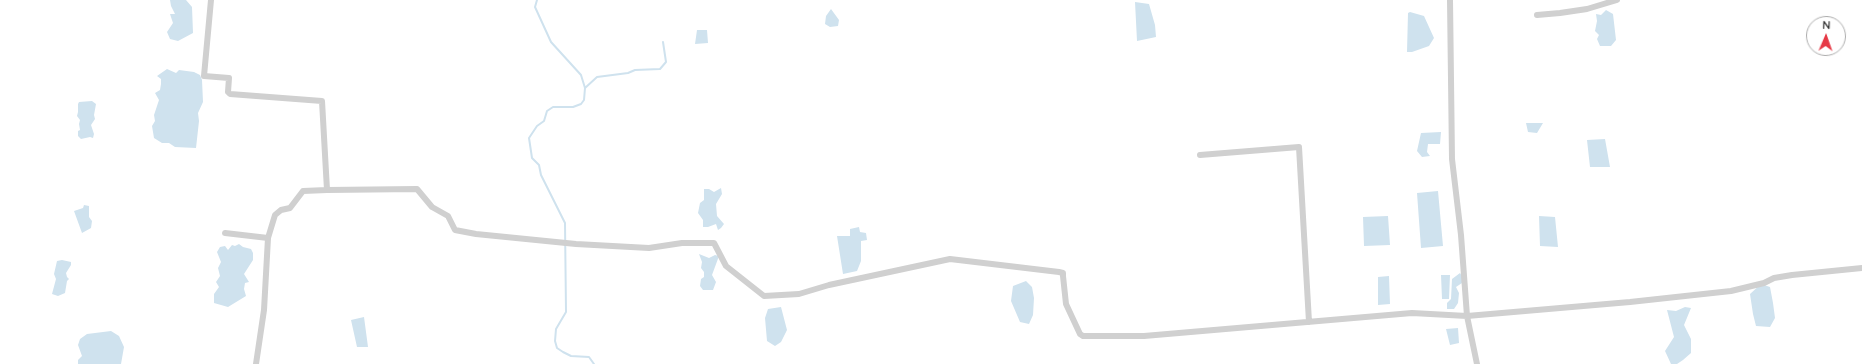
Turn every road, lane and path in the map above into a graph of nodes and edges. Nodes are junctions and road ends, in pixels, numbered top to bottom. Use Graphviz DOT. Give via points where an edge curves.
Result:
graph roads {
  1 [pos="211,0"];
  2 [pos="1450,0"];
  3 [pos="1617,0"];
  4 [pos="1537,15"];
  5 [pos="1200,155"];
  6 [pos="327,190"];
  7 [pos="225,233"];
  8 [pos="268,238"];
  9 [pos="1862,268"];
  10 [pos="1467,316"];
  11 [pos="1309,322"];
  12 [pos="256,364"];
  13 [pos="1477,364"];
  1 -- 6 [label="street" via="204,76 229,78 230,94 322,101"];
  2 -- 10 [label="street" via="1452,159"];
  3 -- 4 [label="street" via="1587,8"];
  5 -- 11 [label="street" via="1299,146"];
  6 -- 8 [label="street" via="304,191 290,208 275,215"];
  6 -- 11 [label="street" via="417,189 432,207 448,216 455,230 476,234 649,248 682,243 714,243 726,266 764,296 799,294 950,259 1063,273 1066,304 1078,332 1083,336 1144,336"];
  7 -- 8 [label="street"];
  8 -- 12 [label="street" via="264,310"];
  9 -- 10 [label="street" via="1774,278 1764,284 1709,294"];
  10 -- 11 [label="street" via="1412,313"];
  10 -- 13 [label="street"];
}
